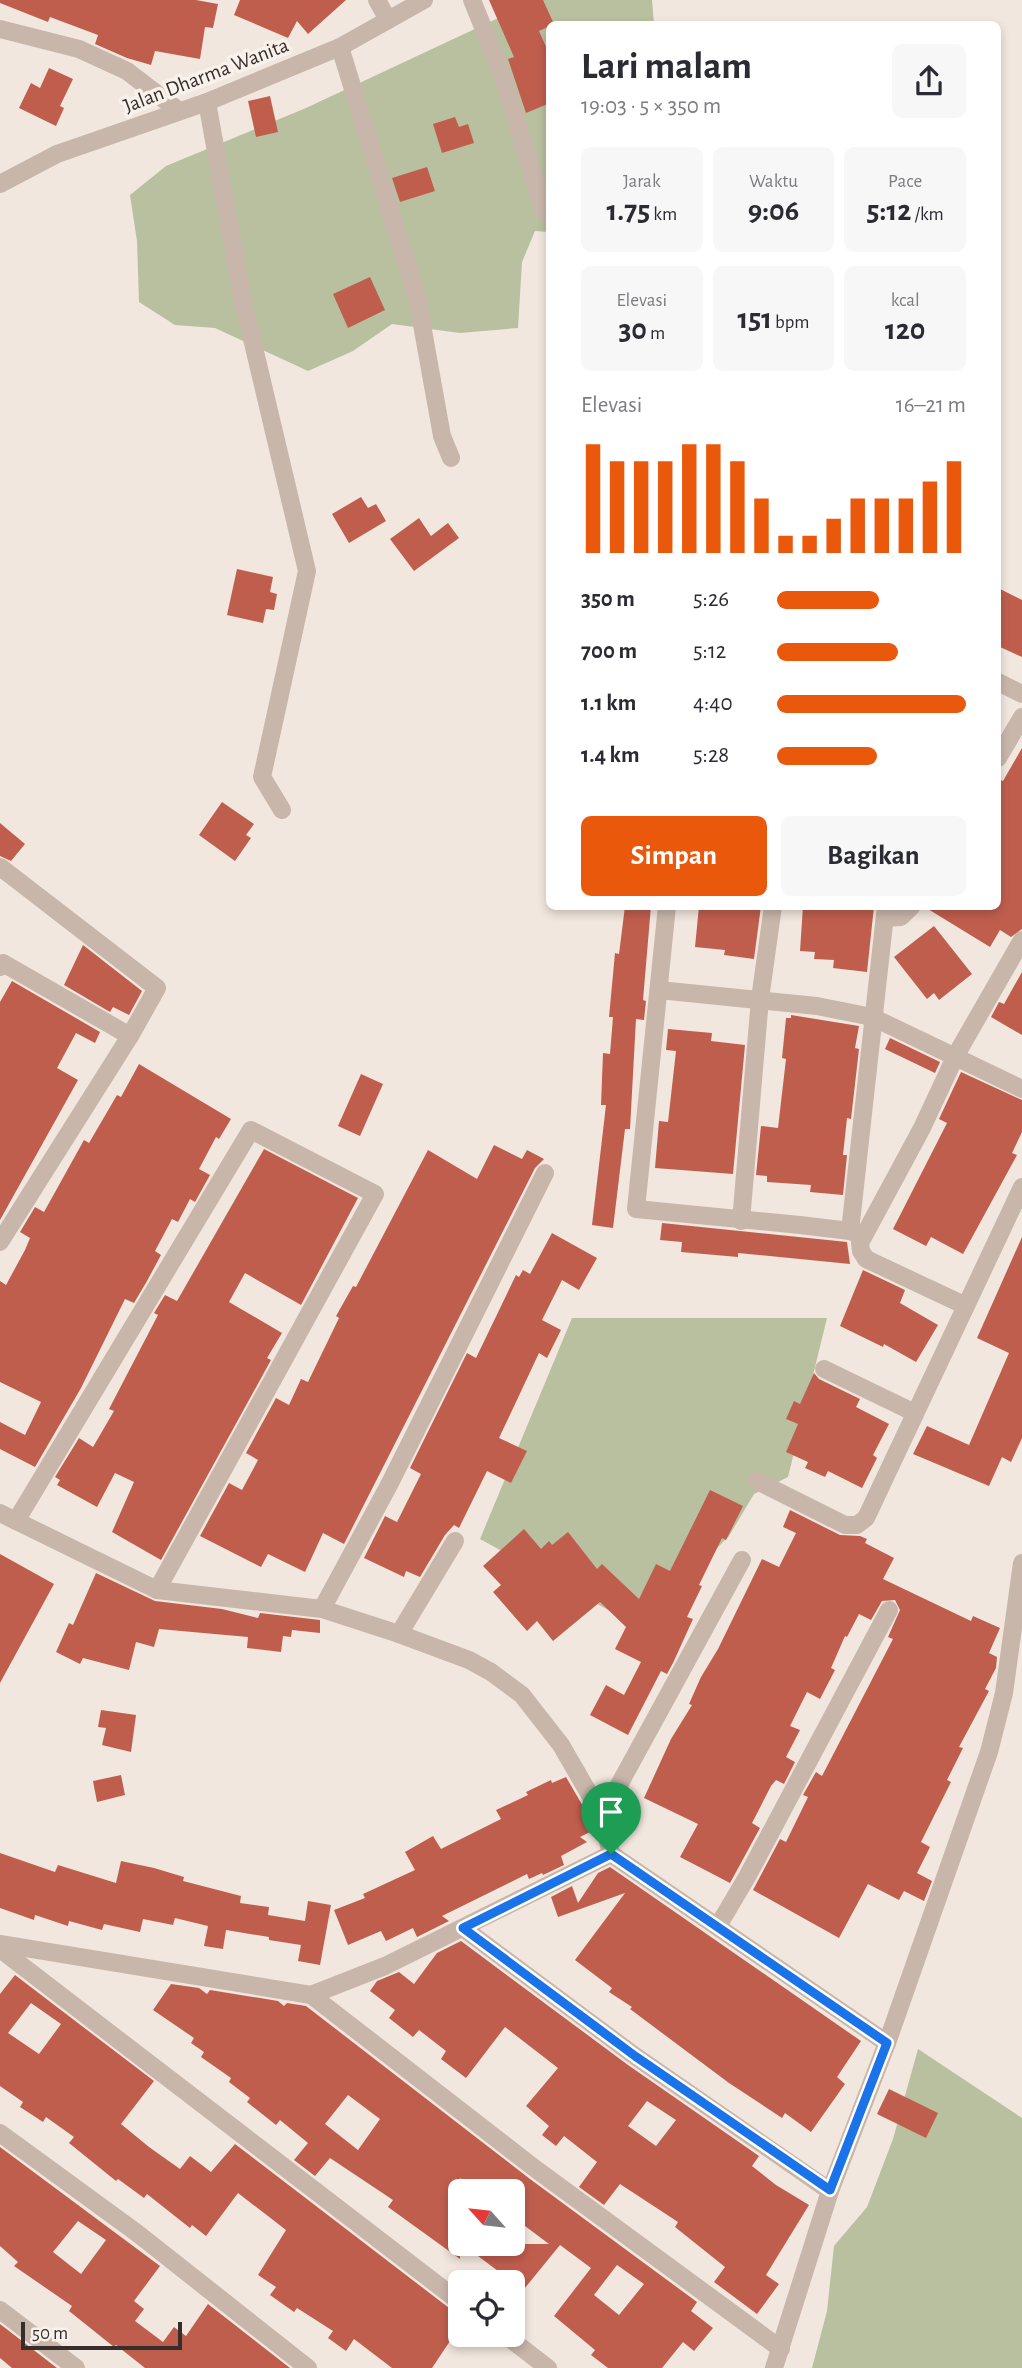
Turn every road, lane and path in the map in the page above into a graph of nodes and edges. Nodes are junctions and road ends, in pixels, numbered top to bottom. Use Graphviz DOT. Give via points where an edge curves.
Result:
graph roads {
  1 [pos="377,0"];
  2 [pos="424,0"];
  3 [pos="472,0"];
  4 [pos="388,20"];
  5 [pos="0,29"];
  6 [pos="340,47"];
  7 [pos="207,102"];
  8 [pos="179,111"];
  9 [pos="0,184"];
  10 [pos="544,212"];
  11 [pos="451,458"];
  12 [pos="1001,684"];
  13 [pos="1022,694"];
  14 [pos="1022,717"];
  15 [pos="1001,753"];
  16 [pos="282,810"];
  17 [pos="0,867"];
  18 [pos="667,910"];
  19 [pos="772,910"];
  20 [pos="908,910"];
  21 [pos="885,912"];
  22 [pos="1022,940"];
  23 [pos="0,967"];
  24 [pos="659,990"];
  25 [pos="760,999"];
  26 [pos="872,1017"];
  27 [pos="130,1036"];
  28 [pos="956,1055"];
  29 [pos="1022,1088"];
  30 [pos="545,1172"];
  31 [pos="1022,1187"];
  32 [pos="741,1221"];
  33 [pos="856,1234"];
  34 [pos="0,1242"];
  35 [pos="964,1305"];
  36 [pos="824,1369"];
  37 [pos="915,1413"];
  38 [pos="757,1481"];
  39 [pos="8,1517"];
  40 [pos="455,1541"];
  41 [pos="742,1560"];
  42 [pos="1022,1563"];
  43 [pos="157,1590"];
  44 [pos="322,1609"];
  45 [pos="889,1610"];
  46 [pos="399,1634"];
  47 [pos="602,1816"];
  48 [pos="611,1854"];
  49 [pos="718,1926"];
  50 [pos="463,1928"];
  51 [pos="0,1947"];
  52 [pos="311,1996"];
  53 [pos="887,2043"];
  54 [pos="0,2133"];
  55 [pos="830,2190"];
  56 [pos="448,2293"];
  57 [pos="0,2310"];
  58 [pos="521,2347"];
  59 [pos="781,2349"];
  60 [pos="76,2368"];
  61 [pos="308,2368"];
  62 [pos="548,2368"];
  63 [pos="774,2368"];
  1 -- 4 [label="street"];
  2 -- 4 [label="street, Jalan Dharma Wanita"];
  3 -- 10 [label="street" via="503,76"];
  4 -- 6 [label="street, Jalan Dharma Wanita"];
  5 -- 8 [label="street" via="79,50 127,71"];
  6 -- 7 [label="street, Jalan Dharma Wanita"];
  6 -- 11 [label="street" via="417,297 442,436"];
  7 -- 8 [label="street, Jalan Dharma Wanita"];
  7 -- 16 [label="street" via="243,301 307,570 262,777"];
  8 -- 9 [label="street, Jalan Dharma Wanita" via="57,154"];
  12 -- 13 [label="street"];
  14 -- 15 [label="street"];
  17 -- 27 [label="street" via="157,988"];
  18 -- 24 [label="street"];
  19 -- 25 [label="street"];
  20 -- 21 [label="street" via="901,917"];
  21 -- 26 [label="street"];
  22 -- 28 [label="street"];
  23 -- 27 [label="street" via="3,963"];
  24 -- 25 [label="street"];
  24 -- 32 [label="street" via="636,1209"];
  25 -- 26 [label="street"];
  25 -- 32 [label="street"];
  26 -- 28 [label="street"];
  26 -- 33 [label="street"];
  27 -- 34 [label="street"];
  28 -- 29 [label="street"];
  28 -- 33 [label="street" via="922,1128"];
  30 -- 44 [label="street" via="389,1486"];
  31 -- 35 [label="street"];
  32 -- 33 [label="street"];
  33 -- 35 [label="street" via="866,1259"];
  35 -- 37 [label="street"];
  36 -- 37 [label="street"];
  37 -- 38 [label="street" via="869,1512 857,1525 837,1522"];
  39 -- 43 [label="street"];
  39 -- 43 [label="street" via="251,1130 374,1194"];
  40 -- 46 [label="street"];
  41 -- 47 [label="street"];
  42 -- 53 [label="street" via="1004,1693 989,1752"];
  43 -- 44 [label="street"];
  44 -- 46 [label="street"];
  45 -- 49 [label="street"];
  46 -- 47 [label="street" via="469,1660 522,1695 561,1745"];
  47 -- 48 [label="street"];
  48 -- 49 [label="street"];
  48 -- 50 [label="street"];
  49 -- 53 [label="street"];
  50 -- 52 [label="street"];
  50 -- 55 [label="street" via="635,2056"];
  51 -- 52 [label="street"];
  51 -- 56 [label="street"];
  52 -- 59 [label="street"];
  53 -- 55 [label="street"];
  54 -- 61 [label="street" via="137,2233"];
  55 -- 59 [label="street"];
  57 -- 60 [label="street"];
  58 -- 62 [label="street"];
  59 -- 63 [label="street"];
}
